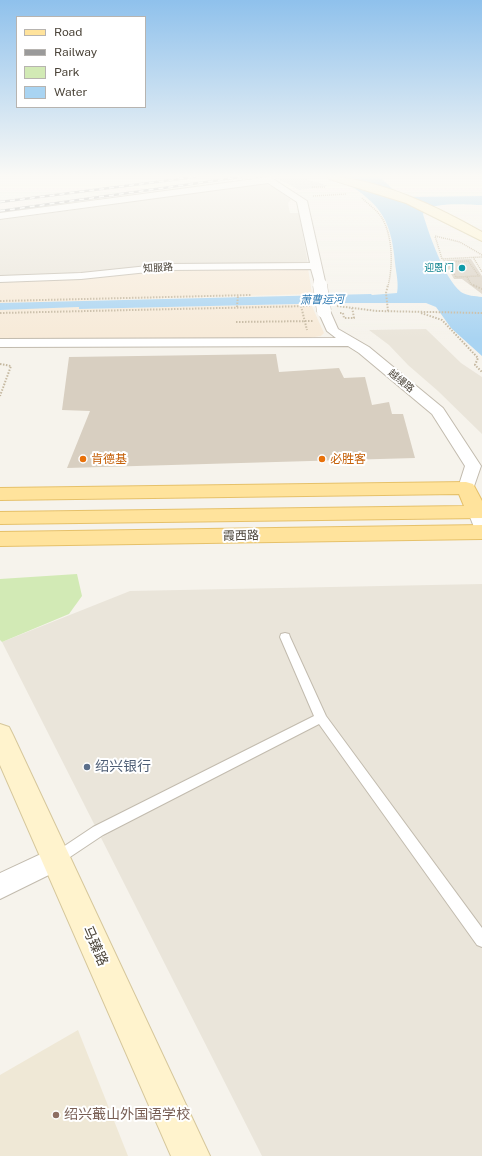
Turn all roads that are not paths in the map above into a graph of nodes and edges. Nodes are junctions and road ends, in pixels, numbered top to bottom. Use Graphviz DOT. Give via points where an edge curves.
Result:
graph roads {
  1 [pos="308,231"];
  2 [pos="472,231"];
  3 [pos="482,237"];
  4 [pos="316,266"];
  5 [pos="0,279"];
  6 [pos="351,342"];
  7 [pos="0,343"];
  8 [pos="466,488"];
  9 [pos="0,494"];
  10 [pos="0,518"];
  11 [pos="481,521"];
  12 [pos="0,539"];
  13 [pos="285,637"];
  14 [pos="321,718"];
  15 [pos="0,735"];
  16 [pos="56,860"];
  17 [pos="0,886"];
  18 [pos="482,940"];
  19 [pos="191,1156"];
  1 -- 4 [label="street, 越缦路"];
  2 -- 3 [label="street"];
  4 -- 5 [label="street, 知服路" via="167,267 81,276"];
  4 -- 6 [label="street, 越缦路, bridge" via="323,308 333,331"];
  6 -- 7 [label="street"];
  6 -- 8 [label="street, 越缦路" via="438,411 473,466"];
  8 -- 9 [label="main road"];
  8 -- 11 [label="main road"];
  10 -- 11 [label="main road, 霞西路"];
  11 -- 12 [label="main road, 霞西路"];
  13 -- 14 [label="lane"];
  14 -- 16 [label="lane" via="98,831"];
  14 -- 18 [label="lane"];
  15 -- 16 [label="street, 马臻路"];
  16 -- 17 [label="street"];
  16 -- 19 [label="street, 马臻路"];
}
